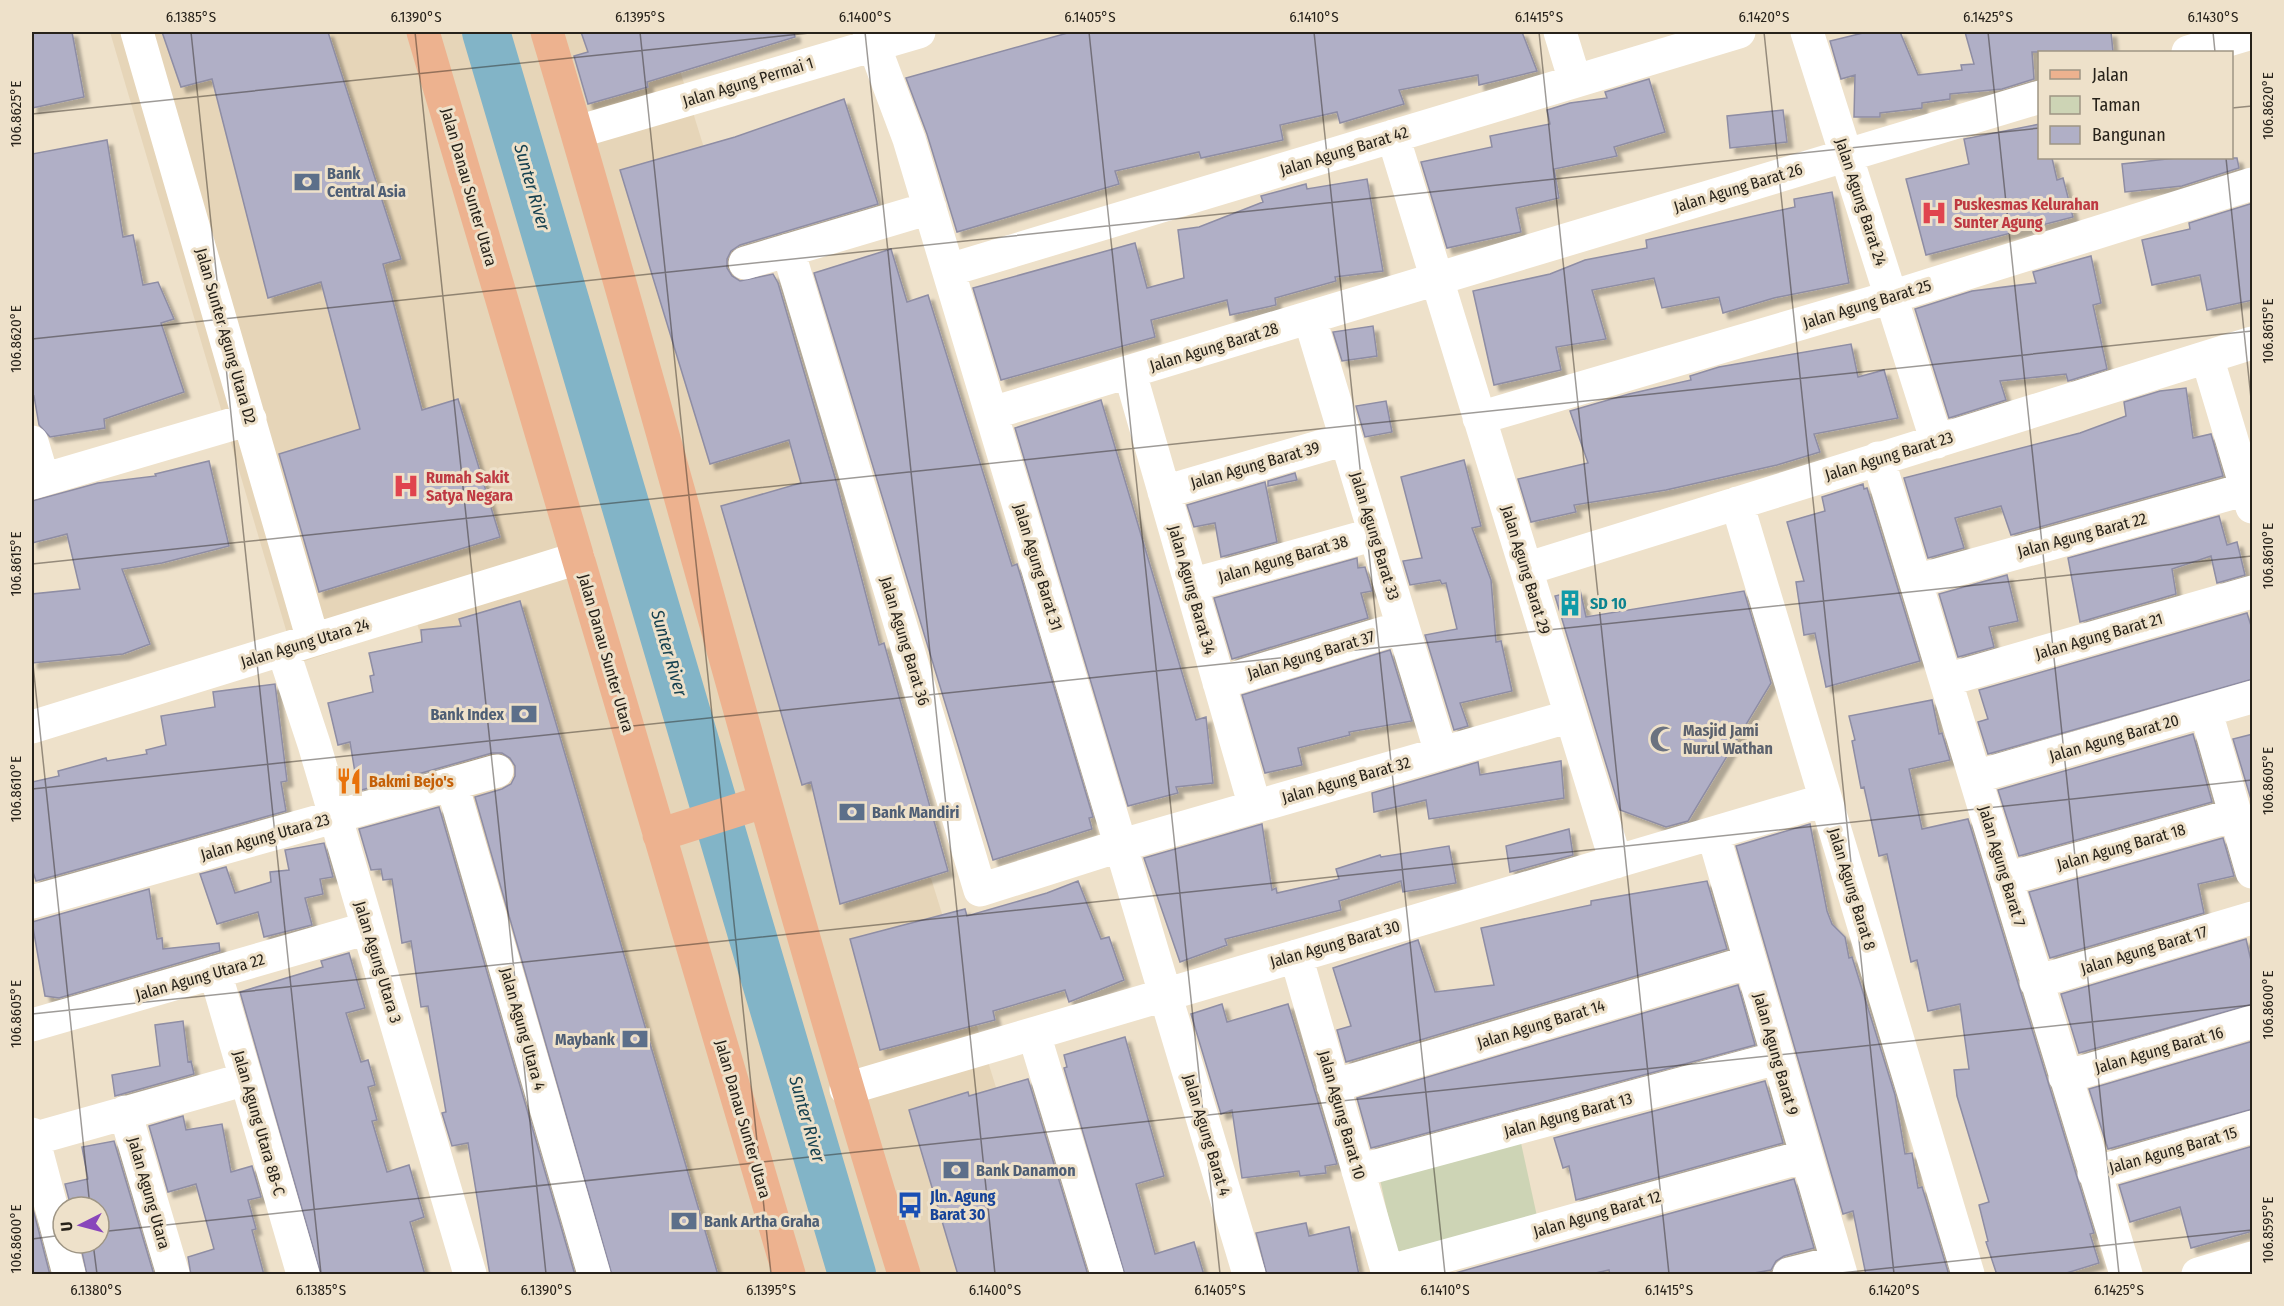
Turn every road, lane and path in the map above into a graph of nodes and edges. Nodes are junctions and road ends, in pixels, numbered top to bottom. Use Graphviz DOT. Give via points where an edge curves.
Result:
graph roads {
  1 [pos="138,32"];
  2 [pos="423,32"];
  3 [pos="547,32"];
  4 [pos="919,32"];
  5 [pos="1560,32"];
  6 [pos="1739,32"];
  7 [pos="1807,32"];
  8 [pos="2253,33"];
  9 [pos="871,38"];
  10 [pos="2191,51"];
  11 [pos="1575,81"];
  12 [pos="2038,98"];
  13 [pos="577,132"];
  14 [pos="1392,136"];
  15 [pos="1846,156"];
  16 [pos="2253,184"];
  17 [pos="930,208"];
  18 [pos="788,250"];
  19 [pos="745,263"];
  20 [pos="949,270"];
  21 [pos="1436,279"];
  22 [pos="1891,297"];
  23 [pos="1310,319"];
  24 [pos="2253,343"];
  25 [pos="2207,357"];
  26 [pos="1130,373"];
  27 [pos="992,413"];
  28 [pos="1479,418"];
  29 [pos="250,419"];
  30 [pos="1346,439"];
  31 [pos="32,442"];
  32 [pos="1936,442"];
  33 [pos="1878,458"];
  34 [pos="37,481"];
  35 [pos="1164,492"];
  36 [pos="2250,498"];
  37 [pos="1737,503"];
  38 [pos="1375,534"];
  39 [pos="578,558"];
  40 [pos="1526,569"];
  41 [pos="1916,580"];
  42 [pos="1191,585"];
  43 [pos="2253,592"];
  44 [pos="1403,627"];
  45 [pos="314,640"];
  46 [pos="283,650"];
  47 [pos="1946,680"];
  48 [pos="1219,683"];
  49 [pos="2253,697"];
  50 [pos="2206,712"];
  51 [pos="1571,716"];
  52 [pos="32,728"];
  53 [pos="1441,753"];
  54 [pos="497,771"];
  55 [pos="1975,777"];
  56 [pos="452,784"];
  57 [pos="1825,800"];
  58 [pos="755,804"];
  59 [pos="1255,807"];
  60 [pos="2235,815"];
  61 [pos="335,817"];
  62 [pos="670,831"];
  63 [pos="1713,833"];
  64 [pos="1122,845"];
  65 [pos="1616,862"];
  66 [pos="2253,872"];
  67 [pos="2006,879"];
  68 [pos="32,902"];
  69 [pos="2253,918"];
  70 [pos="368,928"];
  71 [pos="1296,956"];
  72 [pos="1749,962"];
  73 [pos="215,972"];
  74 [pos="2037,982"];
  75 [pos="1166,994"];
  76 [pos="2253,1022"];
  77 [pos="32,1025"];
  78 [pos="1034,1034"];
  79 [pos="1777,1058"];
  80 [pos="2065,1077"];
  81 [pos="246,1078"];
  82 [pos="1333,1086"];
  83 [pos="846,1089"];
  84 [pos="125,1112"];
  85 [pos="2253,1127"];
  86 [pos="32,1136"];
  87 [pos="1806,1156"];
  88 [pos="1358,1171"];
  89 [pos="2094,1173"];
  90 [pos="2253,1258"];
  91 [pos="1839,1268"];
  92 [pos="1387,1273"];
  93 [pos="69,1275"];
  94 [pos="173,1275"];
  95 [pos="303,1275"];
  96 [pos="470,1275"];
  97 [pos="594,1275"];
  98 [pos="789,1275"];
  99 [pos="904,1275"];
  100 [pos="1107,1275"];
  101 [pos="1250,1275"];
  102 [pos="1789,1275"];
  103 [pos="1968,1275"];
  104 [pos="2126,1275"];
  105 [pos="2198,1275"];
  1 -- 29 [label="street, Jalan Sunter Agung Utara D2"];
  2 -- 39 [label="main road, Jalan Danau Sunter Utara"];
  3 -- 13 [label="main road"];
  4 -- 9 [label="street, Jalan Agung Permai 1"];
  5 -- 11 [label="street"];
  6 -- 11 [label="street, Jalan Agung Barat 42"];
  7 -- 15 [label="street, Jalan Agung Barat 24"];
  8 -- 10 [label="street"];
  9 -- 13 [label="street, Jalan Agung Permai 1"];
  9 -- 17 [label="street, Jalan Agung Barat 31"];
  11 -- 14 [label="street, Jalan Agung Barat 42"];
  12 -- 15 [label="street, Jalan Agung Barat 26"];
  13 -- 58 [label="main road"];
  14 -- 20 [label="street, Jalan Agung Barat 42"];
  14 -- 21 [label="street, Jalan Agung Barat 29"];
  15 -- 21 [label="street, Jalan Agung Barat 26"];
  15 -- 22 [label="street, Jalan Agung Barat 24"];
  16 -- 22 [label="street, Jalan Agung Barat 25"];
  17 -- 18 [label="street"];
  17 -- 20 [label="street, Jalan Agung Barat 31"];
  18 -- 19 [label="street"];
  18 -- 64 [label="street, Jalan Agung Barat 36" via="980,890"];
  20 -- 27 [label="street, Jalan Agung Barat 31"];
  21 -- 23 [label="street, Jalan Agung Barat 28"];
  21 -- 28 [label="street, Jalan Agung Barat 29"];
  22 -- 28 [label="street, Jalan Agung Barat 25"];
  22 -- 32 [label="street, Jalan Agung Barat 24"];
  23 -- 26 [label="street, Jalan Agung Barat 28"];
  23 -- 30 [label="street, Jalan Agung Barat 33"];
  24 -- 25 [label="street, Jalan Agung Barat 23"];
  25 -- 32 [label="street, Jalan Agung Barat 23"];
  25 -- 36 [label="street"];
  26 -- 27 [label="street, Jalan Agung Barat 28"];
  26 -- 35 [label="street, Jalan Agung Barat 34"];
  27 -- 64 [label="street, Jalan Agung Barat 31"];
  28 -- 40 [label="street, Jalan Agung Barat 29"];
  29 -- 34 [label="street"];
  29 -- 45 [label="street, Jalan Sunter Agung Utara D2"];
  30 -- 35 [label="street, Jalan Agung Barat 39"];
  30 -- 38 [label="street, Jalan Agung Barat 33"];
  31 -- 34 [label="street"];
  32 -- 33 [label="street, Jalan Agung Barat 23"];
  33 -- 37 [label="street, Jalan Agung Barat 23"];
  33 -- 41 [label="street, Jalan Agung Barat 7"];
  35 -- 42 [label="street, Jalan Agung Barat 34"];
  36 -- 41 [label="street, Jalan Agung Barat 22"];
  37 -- 40 [label="street, Jalan Agung Barat 23"];
  37 -- 57 [label="street, Jalan Agung Barat 8"];
  38 -- 42 [label="street, Jalan Agung Barat 38"];
  38 -- 44 [label="street, Jalan Agung Barat 33"];
  39 -- 45 [label="street, Jalan Agung Utara 24"];
  39 -- 62 [label="main road, Jalan Danau Sunter Utara"];
  40 -- 51 [label="street, Jalan Agung Barat 29"];
  41 -- 47 [label="street, Jalan Agung Barat 7"];
  42 -- 48 [label="street, Jalan Agung Barat 34"];
  43 -- 47 [label="street, Jalan Agung Barat 21"];
  44 -- 48 [label="street, Jalan Agung Barat 37"];
  44 -- 53 [label="street, Jalan Agung Barat 33"];
  45 -- 46 [label="street, Jalan Agung Utara 24"];
  46 -- 52 [label="street, Jalan Agung Utara 24"];
  46 -- 61 [label="street, Jalan Agung Utara 3"];
  47 -- 55 [label="street, Jalan Agung Barat 7"];
  48 -- 59 [label="street, Jalan Agung Barat 34"];
  49 -- 50 [label="street, Jalan Agung Barat 20"];
  50 -- 55 [label="street, Jalan Agung Barat 20"];
  50 -- 60 [label="street"];
  51 -- 53 [label="street, Jalan Agung Barat 32"];
  51 -- 65 [label="street, Jalan Agung Barat 29"];
  53 -- 59 [label="street, Jalan Agung Barat 32"];
  54 -- 56 [label="street, Jalan Agung Utara 23"];
  55 -- 67 [label="street, Jalan Agung Barat 7"];
  56 -- 61 [label="street, Jalan Agung Utara 23"];
  56 -- 97 [label="street, Jalan Agung Utara 4"];
  57 -- 63 [label="street, Jalan Agung Barat 30"];
  57 -- 103 [label="street, Jalan Agung Barat 8"];
  58 -- 62 [label="main road"];
  58 -- 83 [label="main road"];
  59 -- 64 [label="street, Jalan Agung Barat 32"];
  60 -- 66 [label="street"];
  60 -- 67 [label="street, Jalan Agung Barat 18"];
  61 -- 68 [label="street, Jalan Agung Utara 23"];
  61 -- 70 [label="street, Jalan Agung Utara 3"];
  62 -- 98 [label="main road, Jalan Danau Sunter Utara"];
  63 -- 65 [label="street, Jalan Agung Barat 30"];
  63 -- 72 [label="street, Jalan Agung Barat 9"];
  64 -- 75 [label="street, Jalan Agung Barat 31"];
  65 -- 71 [label="street, Jalan Agung Barat 30"];
  67 -- 74 [label="street, Jalan Agung Barat 7"];
  69 -- 74 [label="street, Jalan Agung Barat 17"];
  70 -- 73 [label="street, Jalan Agung Utara 22"];
  70 -- 96 [label="street, Jalan Agung Utara 3"];
  71 -- 75 [label="street, Jalan Agung Barat 30"];
  71 -- 82 [label="street, Jalan Agung Barat 10"];
  72 -- 79 [label="street, Jalan Agung Barat 9"];
  72 -- 82 [label="street, Jalan Agung Barat 14"];
  73 -- 77 [label="street, Jalan Agung Utara 22"];
  73 -- 81 [label="street, Jalan Agung Utara 8B-C"];
  74 -- 80 [label="street, Jalan Agung Barat 7"];
  75 -- 78 [label="street, Jalan Agung Barat 30"];
  75 -- 101 [label="street, Jalan Agung Barat 4"];
  76 -- 80 [label="street, Jalan Agung Barat 16"];
  78 -- 83 [label="street, Jalan Agung Barat 30"];
  78 -- 100 [label="street"];
  79 -- 87 [label="street, Jalan Agung Barat 9"];
  79 -- 88 [label="street, Jalan Agung Barat 13"];
  80 -- 89 [label="street, Jalan Agung Barat 7"];
  81 -- 84 [label="street"];
  81 -- 95 [label="street, Jalan Agung Utara 8B-C"];
  82 -- 88 [label="street, Jalan Agung Barat 10"];
  83 -- 99 [label="main road"];
  84 -- 86 [label="street"];
  84 -- 94 [label="street, Jalan Agung Utara"];
  85 -- 89 [label="street, Jalan Agung Barat 15"];
  86 -- 93 [label="street"];
  87 -- 91 [label="street, Jalan Agung Barat 9"];
  87 -- 92 [label="street, Jalan Agung Barat 12"];
  88 -- 92 [label="street, Jalan Agung Barat 10"];
  89 -- 104 [label="street, Jalan Agung Barat 7"];
  90 -- 105 [label="street"];
  91 -- 102 [label="street"];
}
